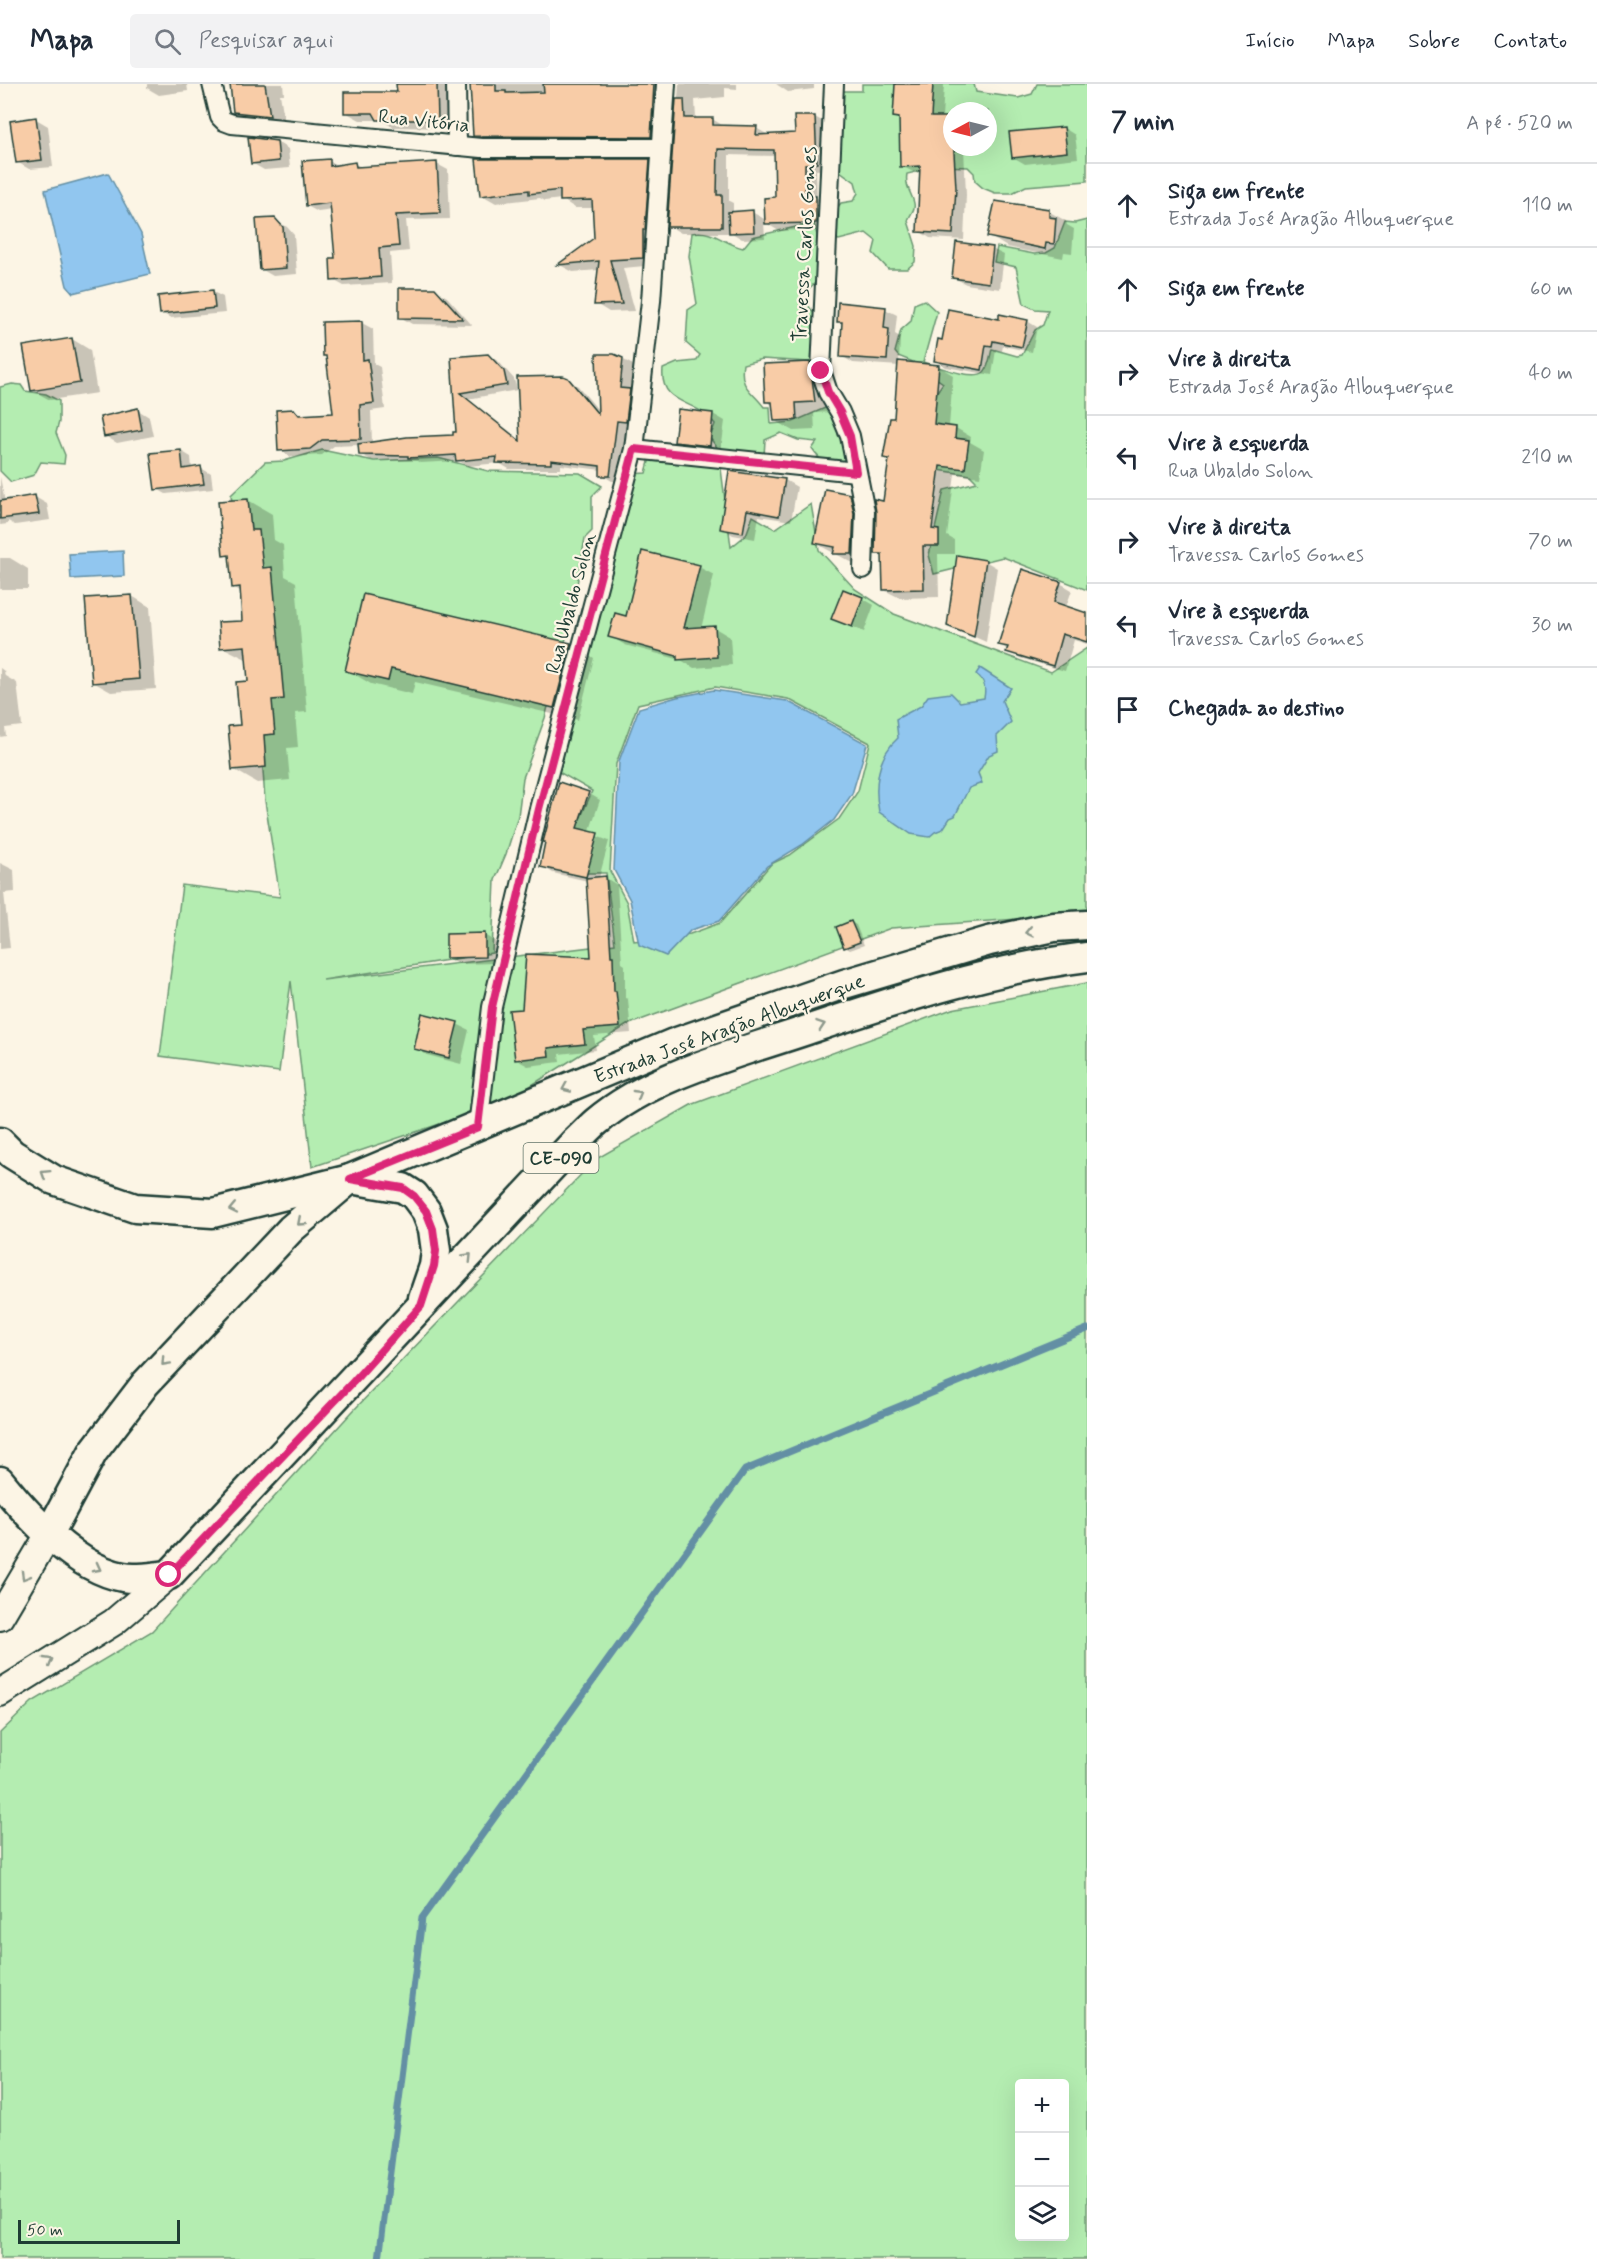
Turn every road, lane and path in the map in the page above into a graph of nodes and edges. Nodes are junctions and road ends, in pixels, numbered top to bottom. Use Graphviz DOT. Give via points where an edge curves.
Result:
graph roads {
  1 [pos="212,84"];
  2 [pos="456,84"];
  3 [pos="666,84"];
  4 [pos="834,84"];
  5 [pos="457,146"];
  6 [pos="661,148"];
  7 [pos="634,449"];
  8 [pos="856,472"];
  9 [pos="863,569"];
  10 [pos="1087,925"];
  11 [pos="1087,957"];
  12 [pos="478,1127"];
  13 [pos="0,1142"];
  14 [pos="350,1179"];
  15 [pos="421,1306"];
  16 [pos="0,1481"];
  17 [pos="49,1534"];
  18 [pos="169,1575"];
  19 [pos="0,1617"];
  20 [pos="0,1693"];
  1 -- 5 [label="street, Rua Vitória" via="220,117 232,124"];
  2 -- 5 [label="street"];
  3 -- 6 [label="street, Rua Ubaldo Solon"];
  4 -- 8 [label="street, Travessa Carlos Gomes" via="821,371 850,436"];
  5 -- 6 [label="street, Rua Vitória"];
  6 -- 7 [label="street, Rua Ubaldo Solon" via="651,301"];
  7 -- 8 [label="street"];
  7 -- 12 [label="street, Rua Ubaldo Solon" via="539,809 495,996"];
  8 -- 9 [label="street, Travessa Carlos Gomes" via="865,512"];
  10 -- 12 [label="main road, Estrada José Aragão Albuquerque, one-way" via="1054,927 989,941 844,984 675,1043"];
  15 -- 11 [label="main road, Estrada José Aragão Albuquerque / CE-090, one-way" via="595,1122 643,1090 717,1060 900,999 991,973"];
  12 -- 14 [label="main road, Estrada José Aragão Albuquerque"];
  14 -- 13 [label="main road, one-way" via="213,1213 135,1208 54,1180"];
  14 -- 15 [label="main road" via="403,1188 426,1211 436,1251"];
  14 -- 17 [label="main road, Estrada José Aragão Albuquerque, one-way" via="291,1229 145,1384 93,1452"];
  15 -- 18 [label="main road, Estrada José Aragão Albuquerque / CE-090"];
  16 -- 17 [label="main road"];
  17 -- 18 [label="main road, one-way" via="105,1572 125,1577"];
  17 -- 19 [label="main road, one-way"];
  20 -- 18 [label="main road, CE-090, one-way" via="114,1622"];
}
